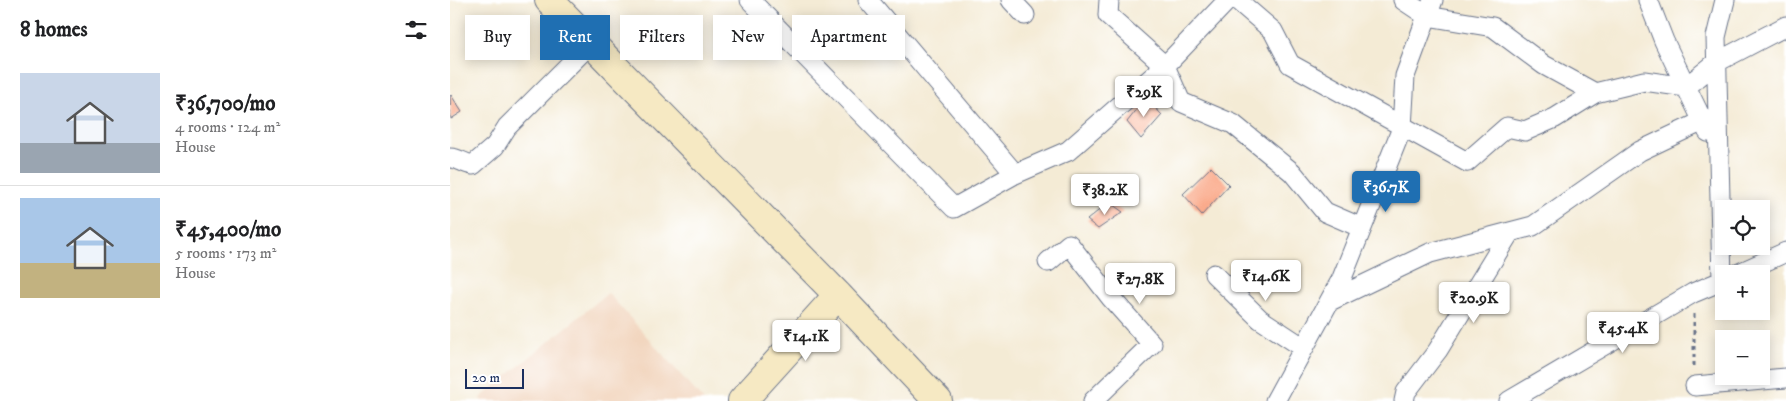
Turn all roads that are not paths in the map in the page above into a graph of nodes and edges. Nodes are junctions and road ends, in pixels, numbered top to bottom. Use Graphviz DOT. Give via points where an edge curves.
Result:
graph roads {
  1 [pos="548,0"];
  2 [pos="750,0"];
  3 [pos="868,0"];
  4 [pos="1011,0"];
  5 [pos="1109,0"];
  6 [pos="1228,0"];
  7 [pos="1237,0"];
  8 [pos="1403,0"];
  9 [pos="1648,0"];
  10 [pos="1725,0"];
  11 [pos="1430,8"];
  12 [pos="563,15"];
  13 [pos="1025,15"];
  14 [pos="1786,26"];
  15 [pos="575,60"];
  16 [pos="607,60"];
  17 [pos="1717,62"];
  18 [pos="1165,66"];
  19 [pos="1686,86"];
  20 [pos="1595,93"];
  21 [pos="1703,121"];
  22 [pos="1402,128"];
  23 [pos="1719,156"];
  24 [pos="450,158"];
  25 [pos="1015,174"];
  26 [pos="1362,228"];
  27 [pos="1510,232"];
  28 [pos="1786,252"];
  29 [pos="1048,262"];
  30 [pos="1727,265"];
  31 [pos="1757,265"];
  32 [pos="1214,274"];
  33 [pos="1715,284"];
  34 [pos="838,295"];
  35 [pos="1330,301"];
  36 [pos="1304,348"];
  37 [pos="1786,378"];
  38 [pos="1695,386"];
  39 [pos="742,401"];
  40 [pos="938,401"];
  41 [pos="1093,401"];
  42 [pos="1275,401"];
  43 [pos="1404,401"];
  44 [pos="1509,401"];
  1 -- 12 [label="main road"];
  2 -- 25 [label="street" via="954,208"];
  3 -- 25 [label="street"];
  4 -- 13 [label="street"];
  5 -- 18 [label="street" via="1108,14"];
  6 -- 18 [label="street"];
  7 -- 22 [label="street" via="1273,31 1290,64"];
  8 -- 11 [label="street"];
  9 -- 19 [label="street"];
  10 -- 17 [label="street" via="1716,37"];
  11 -- 20 [label="street" via="1493,27 1544,65"];
  11 -- 22 [label="street" via="1404,76"];
  14 -- 17 [label="street"];
  15 -- 24 [label="street" via="507,127 495,146 482,158 473,165"];
  16 -- 34 [label="main road"];
  17 -- 19 [label="street"];
  17 -- 23 [label="street"];
  18 -- 25 [label="street" via="1068,152"];
  18 -- 26 [label="street" via="1181,102 1233,124 1292,172 1325,212"];
  19 -- 20 [label="street" via="1644,81"];
  19 -- 21 [label="street"];
  20 -- 22 [label="street" via="1555,118 1525,131 1507,127 1467,162"];
  21 -- 23 [label="street"];
  21 -- 27 [label="street" via="1640,152 1533,226"];
  22 -- 26 [label="street"];
  23 -- 30 [label="street"];
  26 -- 35 [label="street"];
  27 -- 35 [label="street" via="1430,253"];
  27 -- 43 [label="street" via="1438,350 1406,392"];
  28 -- 31 [label="street"];
  29 -- 41 [label="street" via="1069,244 1152,344"];
  32 -- 36 [label="street" via="1260,319"];
  33 -- 44 [label="street" via="1693,293"];
  34 -- 39 [label="main road"];
  34 -- 40 [label="main road"];
  35 -- 36 [label="street"];
  36 -- 42 [label="street"];
  37 -- 38 [label="street"];
}
